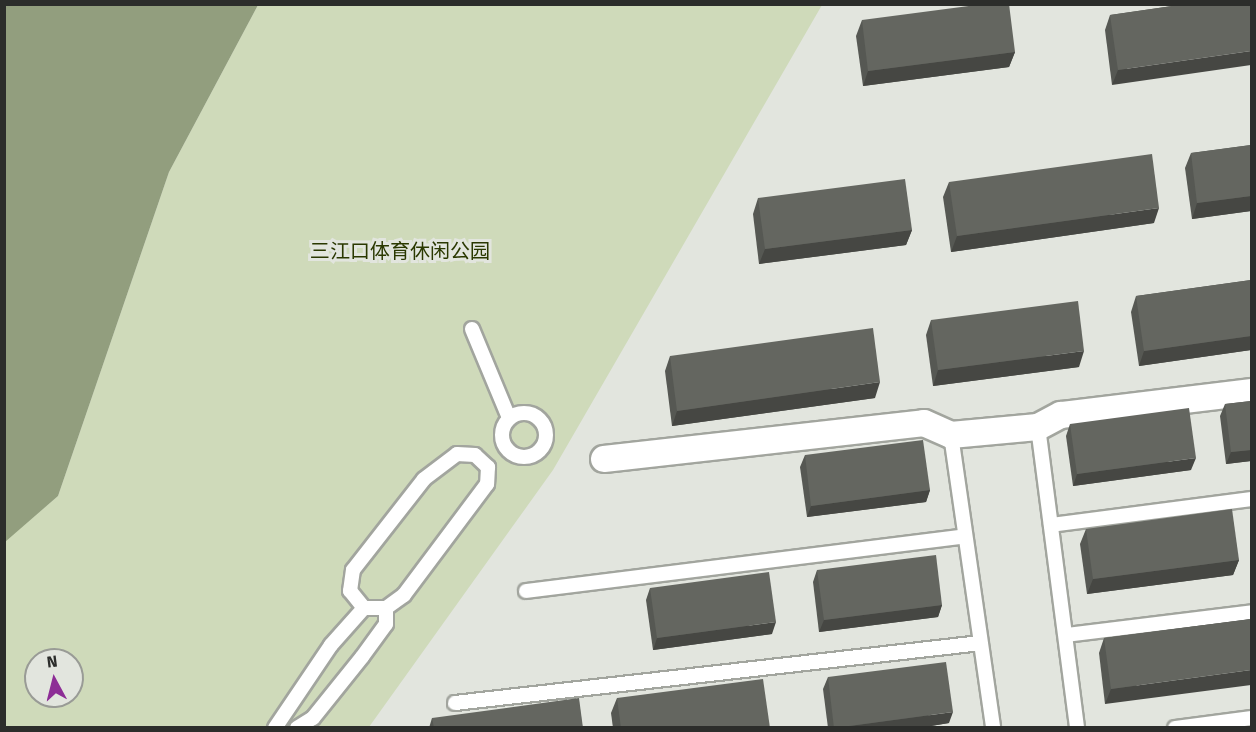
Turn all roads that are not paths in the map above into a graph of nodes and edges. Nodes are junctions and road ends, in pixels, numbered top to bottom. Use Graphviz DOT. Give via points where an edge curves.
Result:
graph roads {
  1 [pos="472,329"];
  2 [pos="1251,392"];
  3 [pos="510,418"];
  4 [pos="1038,427"];
  5 [pos="951,435"];
  6 [pos="505,446"];
  7 [pos="604,459"];
  8 [pos="488,467"];
  9 [pos="1251,499"];
  10 [pos="1051,525"];
  11 [pos="965,536"];
  12 [pos="526,591"];
  13 [pos="364,608"];
  14 [pos="386,608"];
  15 [pos="1251,612"];
  16 [pos="1066,635"];
  17 [pos="981,643"];
  18 [pos="455,703"];
  19 [pos="1251,718"];
  20 [pos="275,728"];
  21 [pos="297,728"];
  22 [pos="993,728"];
  23 [pos="1077,728"];
  24 [pos="1176,728"];
  1 -- 3 [label="lane"];
  2 -- 4 [label="street" via="1062,415"];
  3 -- 6 [label="lane" via="503,431"];
  3 -- 6 [label="lane" via="522,413 536,416 545,427 545,441 537,452 524,456"];
  4 -- 5 [label="street"];
  4 -- 10 [label="lane"];
  5 -- 7 [label="street" via="924,423"];
  5 -- 11 [label="lane"];
  6 -- 8 [label="lane"];
  8 -- 13 [label="lane" via="475,455 457,454 424,479 353,570 350,591"];
  8 -- 14 [label="lane" via="487,484 404,594"];
  9 -- 10 [label="lane"];
  10 -- 16 [label="lane"];
  11 -- 12 [label="lane"];
  11 -- 17 [label="lane"];
  13 -- 14 [label="lane"];
  13 -- 20 [label="lane" via="331,645"];
  14 -- 21 [label="lane" via="386,624 362,657 313,718"];
  15 -- 16 [label="lane"];
  16 -- 23 [label="lane"];
  17 -- 18 [label="lane"];
  17 -- 22 [label="lane"];
  19 -- 24 [label="lane"];
}
